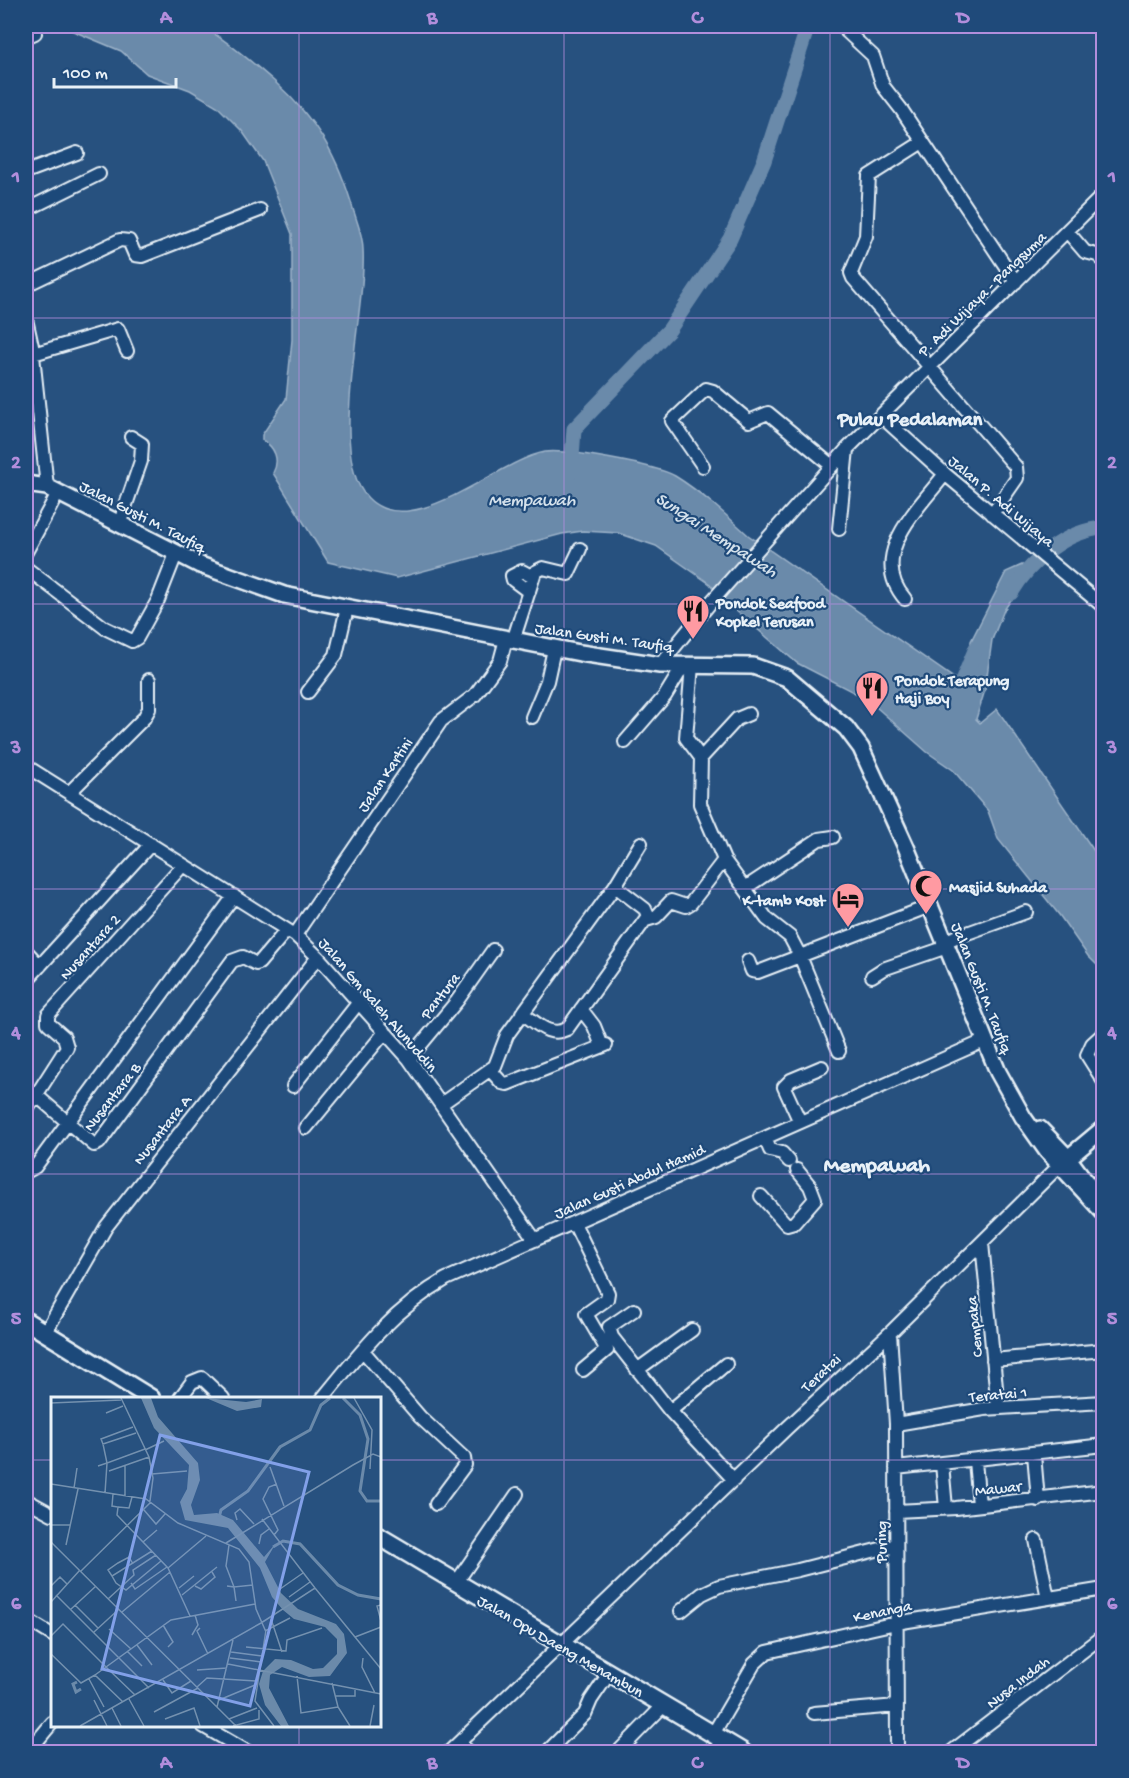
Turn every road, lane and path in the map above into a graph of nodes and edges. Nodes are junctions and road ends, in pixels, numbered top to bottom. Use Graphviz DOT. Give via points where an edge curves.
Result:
graph roads {
  1 [pos="845,30"];
  2 [pos="921,143"];
  3 [pos="77,153"];
  4 [pos="26,172"];
  5 [pos="99,174"];
  6 [pos="1104,194"];
  7 [pos="26,210"];
  8 [pos="260,210"];
  9 [pos="1067,231"];
  10 [pos="1104,261"];
  11 [pos="1016,282"];
  12 [pos="26,285"];
  13 [pos="26,318"];
  14 [pos="127,351"];
  15 [pos="33,354"];
  16 [pos="929,366"];
  17 [pos="880,416"];
  18 [pos="131,437"];
  19 [pos="847,449"];
  20 [pos="703,466"];
  21 [pos="832,466"];
  22 [pos="945,474"];
  23 [pos="26,484"];
  24 [pos="52,490"];
  25 [pos="992,514"];
  26 [pos="119,525"];
  27 [pos="839,529"];
  28 [pos="580,549"];
  29 [pos="26,552"];
  30 [pos="176,554"];
  31 [pos="26,568"];
  32 [pos="533,577"];
  33 [pos="529,592"];
  34 [pos="905,599"];
  35 [pos="1104,607"];
  36 [pos="347,608"];
  37 [pos="510,640"];
  38 [pos="554,649"];
  39 [pos="660,665"];
  40 [pos="688,665"];
  41 [pos="149,680"];
  42 [pos="308,692"];
  43 [pos="749,714"];
  44 [pos="531,717"];
  45 [pos="625,742"];
  46 [pos="701,758"];
  47 [pos="26,766"];
  48 [pos="69,793"];
  49 [pos="833,837"];
  50 [pos="641,843"];
  51 [pos="151,844"];
  52 [pos="724,860"];
  53 [pos="183,865"];
  54 [pos="615,886"];
  55 [pos="745,888"];
  56 [pos="234,896"];
  57 [pos="930,906"];
  58 [pos="1026,912"];
  59 [pos="646,920"];
  60 [pos="290,933"];
  61 [pos="946,944"];
  62 [pos="26,951"];
  63 [pos="493,951"];
  64 [pos="800,956"];
  65 [pos="318,957"];
  66 [pos="748,961"];
  67 [pos="40,966"];
  68 [pos="872,976"];
  69 [pos="26,981"];
  70 [pos="358,1002"];
  71 [pos="581,1009"];
  72 [pos="522,1013"];
  73 [pos="385,1032"];
  74 [pos="1104,1033"];
  75 [pos="984,1041"];
  76 [pos="839,1051"];
  77 [pos="409,1059"];
  78 [pos="822,1067"];
  79 [pos="491,1071"];
  80 [pos="1104,1082"];
  81 [pos="293,1086"];
  82 [pos="36,1095"];
  83 [pos="441,1104"];
  84 [pos="26,1111"];
  85 [pos="800,1122"];
  86 [pos="68,1123"];
  87 [pos="306,1128"];
  88 [pos="1104,1128"];
  89 [pos="765,1138"];
  90 [pos="1063,1162"];
  91 [pos="26,1172"];
  92 [pos="761,1196"];
  93 [pos="1103,1210"];
  94 [pos="574,1223"];
  95 [pos="535,1240"];
  96 [pos="982,1243"];
  97 [pos="634,1310"];
  98 [pos="26,1321"];
  99 [pos="692,1330"];
  100 [pos="45,1333"];
  101 [pos="890,1333"];
  102 [pos="1104,1350"];
  103 [pos="364,1352"];
  104 [pos="993,1360"];
  105 [pos="726,1364"];
  106 [pos="583,1370"];
  107 [pos="638,1370"];
  108 [pos="149,1397"];
  109 [pos="181,1397"];
  110 [pos="222,1397"];
  111 [pos="324,1397"];
  112 [pos="1104,1402"];
  113 [pos="998,1408"];
  114 [pos="670,1411"];
  115 [pos="896,1424"];
  116 [pos="1104,1445"];
  117 [pos="1034,1454"];
  118 [pos="975,1461"];
  119 [pos="942,1464"];
  120 [pos="896,1468"];
  121 [pos="734,1480"];
  122 [pos="1104,1491"];
  123 [pos="517,1494"];
  124 [pos="26,1500"];
  125 [pos="1038,1500"];
  126 [pos="436,1504"];
  127 [pos="979,1505"];
  128 [pos="946,1508"];
  129 [pos="896,1511"];
  130 [pos="51,1513"];
  131 [pos="381,1538"];
  132 [pos="1036,1540"];
  133 [pos="896,1545"];
  134 [pos="456,1583"];
  135 [pos="1104,1588"];
  136 [pos="1048,1598"];
  137 [pos="681,1611"];
  138 [pos="26,1618"];
  139 [pos="896,1623"];
  140 [pos="51,1634"];
  141 [pos="1104,1635"];
  142 [pos="562,1644"];
  143 [pos="610,1672"];
  144 [pos="664,1705"];
  145 [pos="897,1706"];
  146 [pos="814,1713"];
  147 [pos="51,1724"];
  148 [pos="206,1727"];
  149 [pos="716,1742"];
  150 [pos="459,1743"];
  151 [pos="30,1752"];
  152 [pos="248,1752"];
  153 [pos="449,1752"];
  154 [pos="469,1752"];
  155 [pos="547,1752"];
  156 [pos="618,1752"];
  157 [pos="743,1752"];
  158 [pos="897,1752"];
  159 [pos="951,1752"];
  1 -- 2 [label="street" via="873,56 883,86"];
  2 -- 11 [label="street"];
  2 -- 16 [label="street" via="869,176 866,236 851,273"];
  3 -- 4 [label="street"];
  5 -- 7 [label="street"];
  6 -- 9 [label="street, P. Adi Wijaya - Pangsuma"];
  8 -- 12 [label="street" via="142,256 135,255 129,241 120,240"];
  9 -- 10 [label="street" via="1086,252"];
  9 -- 11 [label="street, P. Adi Wijaya - Pangsuma"];
  11 -- 16 [label="street, P. Adi Wijaya - Pangsuma"];
  13 -- 15 [label="street"];
  14 -- 15 [label="street" via="118,329"];
  15 -- 24 [label="street"];
  16 -- 17 [label="street, P. Adi Wijaya - Pangsuma"];
  16 -- 25 [label="street" via="1018,471"];
  17 -- 19 [label="street, P. Adi Wijaya - Pangsuma"];
  17 -- 22 [label="street, Jalan P. Adi Wijaya"];
  18 -- 26 [label="street" via="142,444 141,461"];
  19 -- 21 [label="street, P. Adi Wijaya - Pangsuma"];
  19 -- 27 [label="street"];
  20 -- 21 [label="street" via="672,421 706,389 750,422 768,412"];
  21 -- 39 [label="street, P. Adi Wijaya - Pangsuma"];
  22 -- 25 [label="street, Jalan P. Adi Wijaya"];
  22 -- 34 [label="street" via="898,535 892,577"];
  23 -- 24 [label="main road, Jalan Gusti M. Taufiq"];
  24 -- 26 [label="main road, Jalan Gusti M. Taufiq"];
  24 -- 29 [label="street"];
  25 -- 35 [label="street, Jalan P. Adi Wijaya"];
  26 -- 30 [label="main road, Jalan Gusti M. Taufiq"];
  28 -- 32 [label="street" via="568,574 543,568"];
  30 -- 31 [label="street" via="158,600 137,638 132,640 105,628"];
  30 -- 36 [label="main road, Jalan Gusti M. Taufiq" via="284,595"];
  32 -- 33 [label="street, Jalan Kartini"];
  32 -- 33 [label="street" via="522,571 512,576"];
  33 -- 37 [label="street, Jalan Kartini"];
  36 -- 37 [label="main road, Jalan Gusti M. Taufiq"];
  36 -- 42 [label="street" via="336,655"];
  37 -- 38 [label="main road, Jalan Gusti M. Taufiq"];
  37 -- 60 [label="street, Jalan Kartini" via="493,672 470,700 441,721"];
  38 -- 39 [label="main road, Jalan Gusti M. Taufiq"];
  38 -- 44 [label="street" via="547,681"];
  39 -- 40 [label="main road, Jalan Gusti M. Taufiq"];
  40 -- 45 [label="street"];
  40 -- 46 [label="street" via="686,738"];
  40 -- 57 [label="main road, Jalan Gusti M. Taufiq" via="734,664 767,670 787,678 846,728 868,762"];
  41 -- 48 [label="street" via="149,709 144,718"];
  43 -- 46 [label="street" via="736,719"];
  46 -- 52 [label="street" via="700,804"];
  47 -- 48 [label="street, Jalan Gm Saleh Alunuddin"];
  48 -- 51 [label="street, Jalan Gm Saleh Alunuddin"];
  49 -- 55 [label="street" via="819,839"];
  50 -- 54 [label="street"];
  51 -- 53 [label="street, Jalan Gm Saleh Alunuddin"];
  51 -- 67 [label="street"];
  52 -- 55 [label="street"];
  52 -- 59 [label="street" via="691,903 686,906 671,901 656,917"];
  53 -- 56 [label="street, Jalan Gm Saleh Alunuddin"];
  53 -- 82 [label="street, Nusantara 2" via="48,1015 48,1023 64,1037 67,1047"];
  54 -- 59 [label="street" via="645,909"];
  54 -- 72 [label="street"];
  55 -- 64 [label="street" via="767,920 790,937"];
  56 -- 60 [label="street, Jalan Gm Saleh Alunuddin"];
  56 -- 86 [label="street, Nusantara B"];
  57 -- 61 [label="main road, Jalan Gusti M. Taufiq"];
  57 -- 64 [label="street"];
  58 -- 61 [label="street"];
  59 -- 71 [label="street"];
  60 -- 65 [label="street, Jalan Gm Saleh Alunuddin"];
  60 -- 86 [label="street, Nusantara B" via="259,963 243,957 232,961 99,1143 93,1145"];
  61 -- 68 [label="street"];
  61 -- 75 [label="main road, Jalan Gusti M. Taufiq"];
  62 -- 67 [label="street"];
  63 -- 77 [label="street, Pantura"];
  64 -- 66 [label="street" via="758,972 752,971"];
  64 -- 76 [label="street"];
  65 -- 70 [label="street, Jalan Gm Saleh Alunuddin"];
  65 -- 100 [label="street, Nusantara A" via="106,1227"];
  67 -- 69 [label="street"];
  70 -- 73 [label="street, Jalan Gm Saleh Alunuddin"];
  70 -- 81 [label="street"];
  71 -- 72 [label="street" via="567,1029 554,1033"];
  71 -- 79 [label="street" via="604,1045 507,1084"];
  72 -- 79 [label="street"];
  73 -- 77 [label="street, Jalan Gm Saleh Alunuddin"];
  73 -- 87 [label="street"];
  74 -- 80 [label="street" via="1087,1055"];
  75 -- 85 [label="street, Jalan Gusti Abdul Hamid"];
  75 -- 90 [label="main road, Jalan Gusti M. Taufiq" via="1015,1103"];
  77 -- 83 [label="street, Jalan Gm Saleh Alunuddin"];
  78 -- 85 [label="street" via="784,1087"];
  79 -- 83 [label="street"];
  82 -- 84 [label="street, Nusantara 2"];
  82 -- 86 [label="street"];
  83 -- 95 [label="street, Jalan Gm Saleh Alunuddin"];
  85 -- 89 [label="street, Jalan Gusti Abdul Hamid"];
  86 -- 91 [label="street" via="33,1170"];
  88 -- 90 [label="main road, Teratai"];
  89 -- 92 [label="street" via="771,1150 782,1154 793,1166 816,1199 794,1223 787,1225"];
  89 -- 94 [label="street, Jalan Gusti Abdul Hamid"];
  90 -- 93 [label="main road, Jalan Gusti M. Taufiq"];
  90 -- 96 [label="street, Teratai"];
  94 -- 95 [label="street, Jalan Gusti Abdul Hamid"];
  94 -- 106 [label="street" via="608,1293 607,1299 586,1314 607,1347 606,1354"];
  95 -- 103 [label="street, Jalan Gusti Abdul Hamid" via="428,1290 390,1318"];
  96 -- 101 [label="street, Teratai"];
  96 -- 104 [label="street, Cempaka"];
  97 -- 107 [label="street" via="608,1329"];
  98 -- 100 [label="highway"];
  99 -- 107 [label="street"];
  100 -- 108 [label="highway"];
  101 -- 115 [label="street, Puring"];
  101 -- 121 [label="street, Teratai"];
  102 -- 104 [label="street"];
  103 -- 111 [label="street, Jalan Gusti Abdul Hamid"];
  103 -- 126 [label="street" via="420,1417 465,1458 465,1465"];
  104 -- 113 [label="street, Cempaka"];
  105 -- 114 [label="street"];
  107 -- 114 [label="street"];
  109 -- 110 [label="street" via="192,1382 202,1378"];
  112 -- 113 [label="street, Teratai 1"];
  113 -- 115 [label="street, Teratai 1"];
  114 -- 121 [label="street"];
  115 -- 120 [label="street, Puring"];
  116 -- 117 [label="street"];
  117 -- 118 [label="street"];
  117 -- 125 [label="street"];
  118 -- 119 [label="street"];
  118 -- 127 [label="street"];
  119 -- 120 [label="street"];
  119 -- 128 [label="street"];
  120 -- 129 [label="street, Puring"];
  121 -- 142 [label="street, Teratai"];
  122 -- 125 [label="street, Mawar"];
  123 -- 134 [label="street"];
  124 -- 130 [label="street"];
  125 -- 127 [label="street, Mawar"];
  127 -- 128 [label="street, Mawar"];
  128 -- 129 [label="street, Mawar"];
  129 -- 133 [label="street, Puring"];
  131 -- 134 [label="highway, Jalan Opu Daeng Menambun"];
  132 -- 136 [label="street"];
  133 -- 137 [label="street" via="720,1586"];
  133 -- 139 [label="street, Puring"];
  134 -- 142 [label="highway, Jalan Opu Daeng Menambun"];
  135 -- 136 [label="street, Kenanga"];
  136 -- 139 [label="street, Kenanga"];
  138 -- 140 [label="street"];
  139 -- 145 [label="street, Puring"];
  139 -- 149 [label="street, Kenanga" via="761,1655"];
  141 -- 159 [label="street, Nusa Indah"];
  142 -- 143 [label="highway, Jalan Opu Daeng Menambun"];
  142 -- 150 [label="street, Teratai"];
  143 -- 144 [label="highway, Jalan Opu Daeng Menambun"];
  143 -- 155 [label="street" via="585,1714"];
  144 -- 149 [label="highway, Jalan Opu Daeng Menambun"];
  144 -- 156 [label="street"];
  145 -- 146 [label="street"];
  145 -- 158 [label="street, Puring"];
  147 -- 151 [label="street"];
  148 -- 152 [label="street"];
  149 -- 157 [label="highway, Jalan Opu Daeng Menambun"];
  150 -- 153 [label="street, Teratai"];
  150 -- 154 [label="street"];
}
